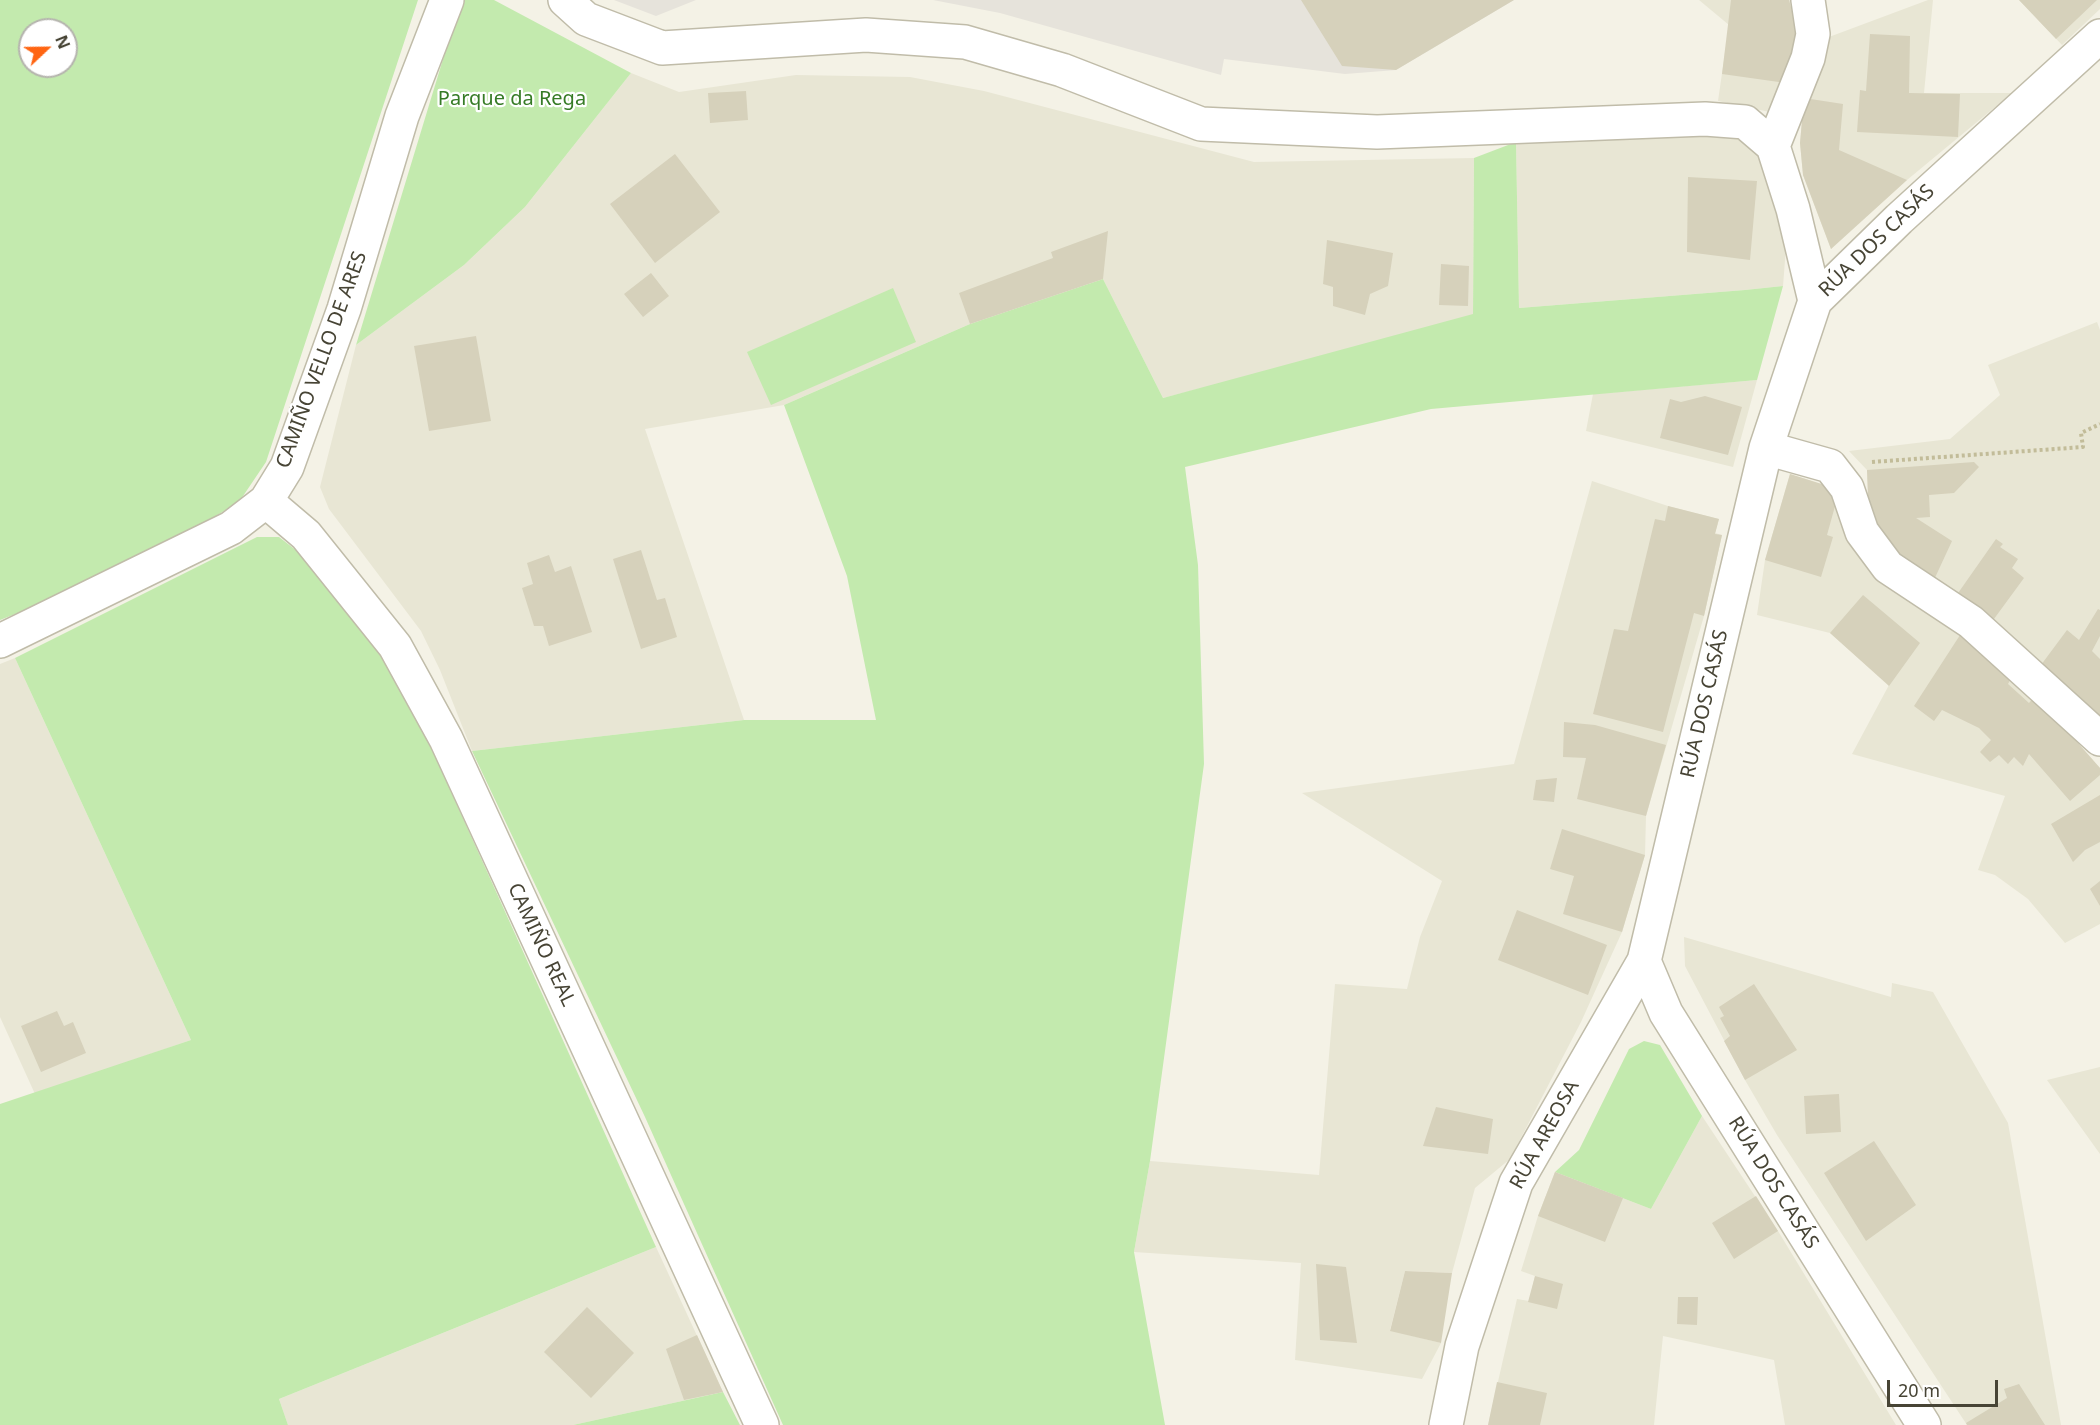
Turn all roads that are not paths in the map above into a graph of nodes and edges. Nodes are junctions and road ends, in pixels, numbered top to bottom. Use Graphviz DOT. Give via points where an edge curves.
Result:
graph roads {
  1 [pos="447,0"];
  2 [pos="565,0"];
  3 [pos="1808,0"];
  4 [pos="2100,36"];
  5 [pos="1773,146"];
  6 [pos="1815,301"];
  7 [pos="1766,448"];
  8 [pos="266,501"];
  9 [pos="0,641"];
  10 [pos="2100,739"];
  11 [pos="1644,961"];
  12 [pos="762,1425"];
  13 [pos="1446,1425"];
  14 [pos="1924,1425"];
  1 -- 8 [label="street, CAMIÑO VELLO DE ARES" via="402,116 344,309 287,467"];
  2 -- 5 [label="street" via="586,19 662,48 866,36 965,42 1062,70 1201,124 1377,132 1705,119 1745,122"];
  3 -- 5 [label="street" via="1813,34 1808,58"];
  4 -- 6 [label="street, RÚA DOS CASÁS"];
  5 -- 6 [label="street"];
  6 -- 7 [label="street, RÚA DOS CASÁS"];
  7 -- 10 [label="street" via="1830,466 1847,488 1862,532 1888,567 1971,622"];
  7 -- 11 [label="street, RÚA DOS CASÁS"];
  8 -- 9 [label="street, CAMIÑO VELLO DE ARES" via="231,528"];
  8 -- 12 [label="street, CAMIÑO REAL" via="306,535 395,646 440,728"];
  11 -- 13 [label="street, RÚA AREOSA" via="1516,1183 1462,1346"];
  11 -- 14 [label="street, RÚA DOS CASÁS" via="1666,1013"];
}
